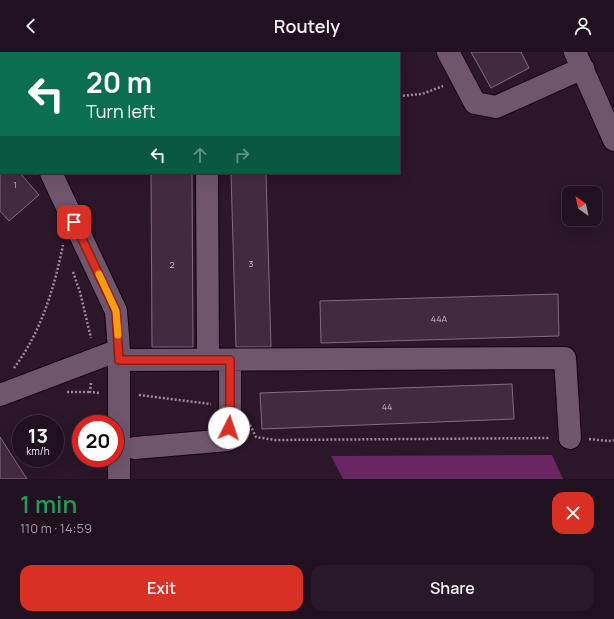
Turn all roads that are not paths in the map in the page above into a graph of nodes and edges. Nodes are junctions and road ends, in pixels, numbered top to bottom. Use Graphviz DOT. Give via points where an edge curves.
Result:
graph roads {
  1 [pos="448,52"];
  2 [pos="579,60"];
  3 [pos="614,140"];
  4 [pos="51,174"];
  5 [pos="207,174"];
  6 [pos="119,355"];
  7 [pos="208,360"];
  8 [pos="230,360"];
  9 [pos="0,395"];
  10 [pos="570,438"];
  11 [pos="135,448"];
  12 [pos="119,479"];
  1 -- 2 [label="street" via="475,103 496,107"];
  2 -- 3 [label="street"];
  4 -- 6 [label="street" via="116,311"];
  5 -- 7 [label="street"];
  6 -- 7 [label="street"];
  6 -- 9 [label="street" via="91,360"];
  6 -- 12 [label="street"];
  7 -- 8 [label="street"];
  8 -- 10 [label="street" via="565,358"];
  8 -- 11 [label="street" via="228,440"];
}
